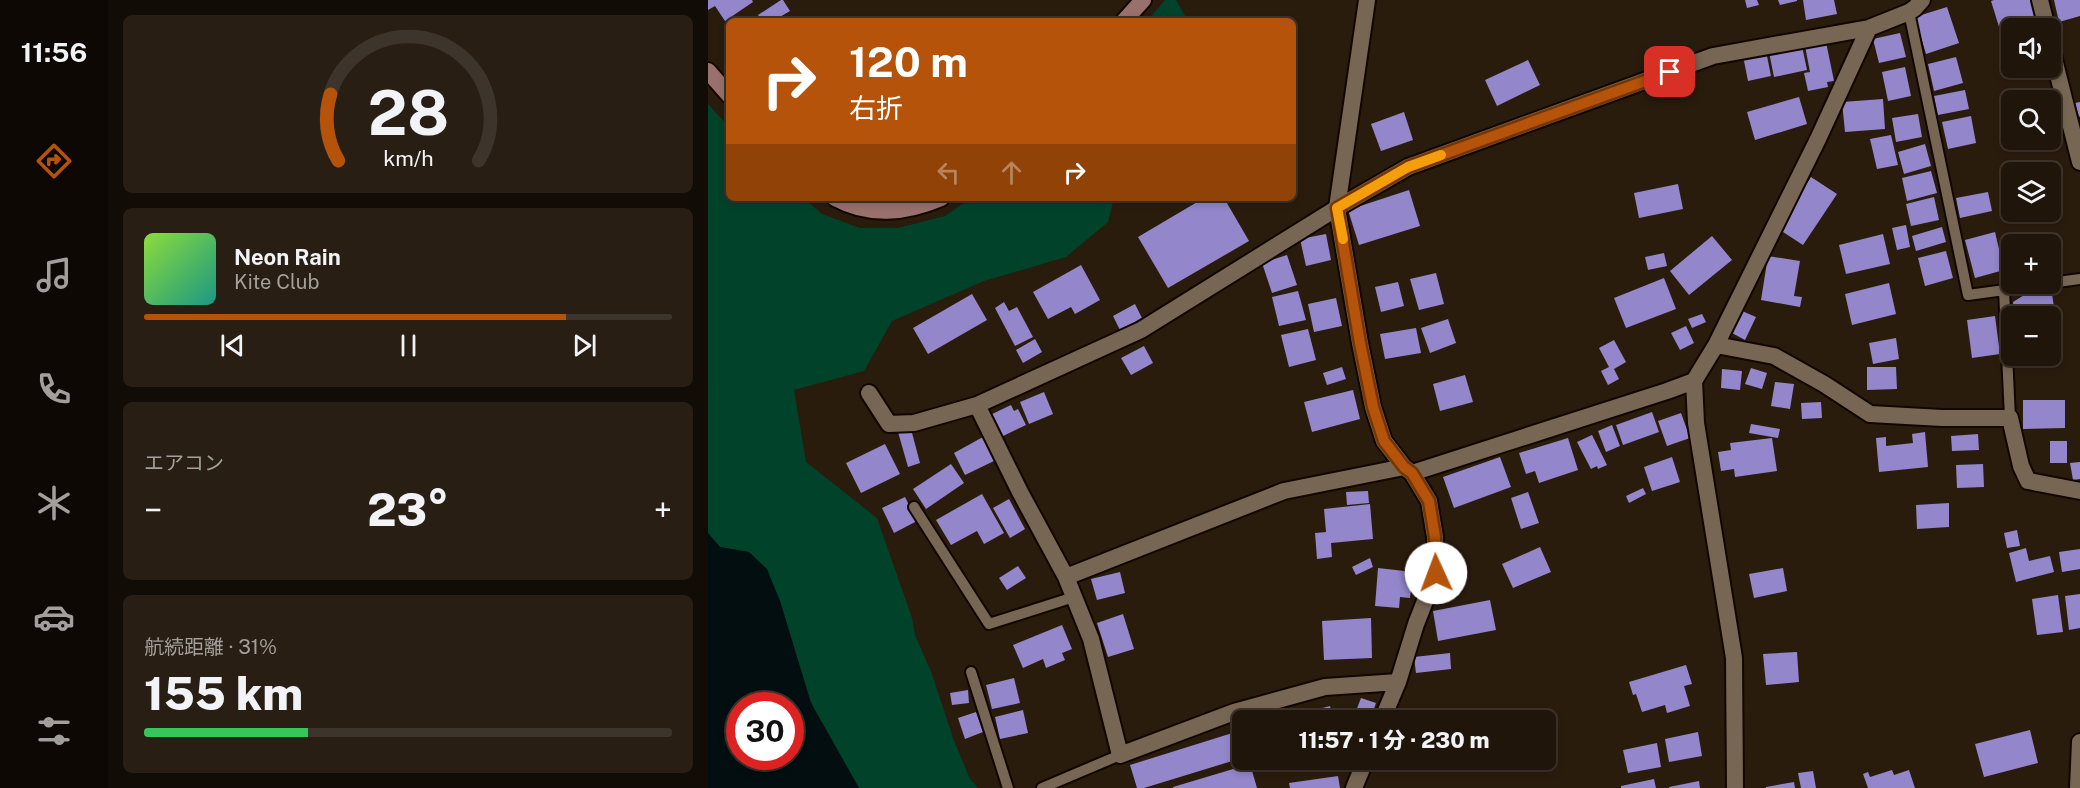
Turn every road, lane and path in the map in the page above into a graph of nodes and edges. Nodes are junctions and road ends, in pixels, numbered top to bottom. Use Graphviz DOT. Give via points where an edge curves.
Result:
graph roads {
  1 [pos="1143,0"];
  2 [pos="1367,0"];
  3 [pos="1922,0"];
  4 [pos="2040,0"];
  5 [pos="1909,12"];
  6 [pos="1127,18"];
  7 [pos="2044,18"];
  8 [pos="1869,28"];
  9 [pos="708,71"];
  10 [pos="2059,78"];
  11 [pos="726,92"];
  12 [pos="2079,155"];
  13 [pos="842,201"];
  14 [pos="933,201"];
  15 [pos="1337,208"];
  16 [pos="2080,279"];
  17 [pos="2061,282"];
  18 [pos="2001,290"];
  19 [pos="2004,294"];
  20 [pos="1716,345"];
  21 [pos="1694,381"];
  22 [pos="869,393"];
  23 [pos="977,405"];
  24 [pos="2010,418"];
  25 [pos="1408,470"];
  26 [pos="2080,491"];
  27 [pos="914,507"];
  28 [pos="1066,577"];
  29 [pos="1074,597"];
  30 [pos="971,672"];
  31 [pos="1398,682"];
  32 [pos="1386,710"];
  33 [pos="2080,742"];
  34 [pos="1120,755"];
  35 [pos="1361,770"];
  36 [pos="1008,788"];
  37 [pos="1042,788"];
  38 [pos="1354,788"];
  39 [pos="1735,788"];
  40 [pos="2078,788"];
  1 -- 6 [label="main road"];
  2 -- 15 [label="street"];
  3 -- 5 [label="street"];
  4 -- 7 [label="street"];
  5 -- 8 [label="street"];
  5 -- 18 [label="lane" via="1968,295"];
  8 -- 15 [label="street" via="1713,56 1408,167"];
  8 -- 20 [label="street"];
  9 -- 11 [label="main road"];
  10 -- 12 [label="street"];
  13 -- 14 [label="main road" via="883,212"];
  15 -- 23 [label="street" via="1141,330"];
  15 -- 25 [label="street" via="1373,407 1384,441"];
  16 -- 17 [label="lane"];
  19 -- 24 [label="lane"];
  20 -- 21 [label="street"];
  20 -- 24 [label="street" via="1774,356 1870,414"];
  21 -- 25 [label="street"];
  21 -- 39 [label="street" via="1696,423 1734,658"];
  22 -- 23 [label="street" via="889,424 914,423"];
  23 -- 28 [label="street"];
  24 -- 26 [label="street" via="2028,481"];
  25 -- 28 [label="street" via="1284,491"];
  25 -- 31 [label="street" via="1429,501 1436,573"];
  27 -- 29 [label="lane" via="989,624"];
  28 -- 29 [label="street"];
  29 -- 34 [label="street" via="1091,639"];
  30 -- 36 [label="lane"];
  31 -- 32 [label="street"];
  31 -- 34 [label="street" via="1325,687 1234,712"];
  33 -- 40 [label="street"];
  34 -- 37 [label="lane"];
  35 -- 38 [label="street"];
}
